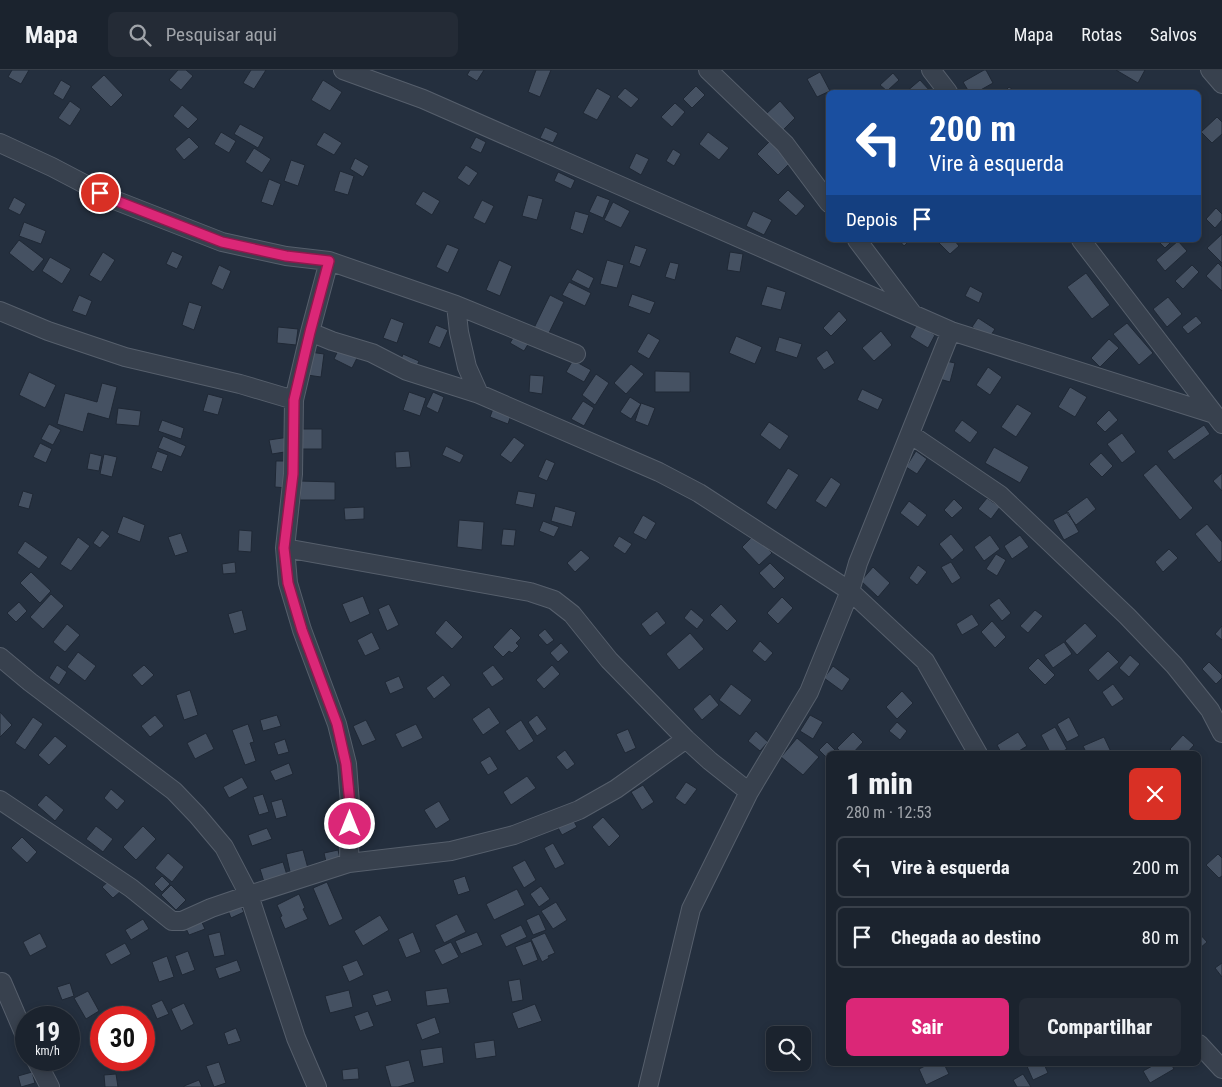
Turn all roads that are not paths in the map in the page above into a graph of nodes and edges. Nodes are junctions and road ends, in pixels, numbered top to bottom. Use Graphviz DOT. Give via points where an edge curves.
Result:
graph roads {
  1 [pos="343,70"];
  2 [pos="708,70"];
  3 [pos="931,70"];
  4 [pos="1210,70"];
  5 [pos="1222,84"];
  6 [pos="946,90"];
  7 [pos="0,143"];
  8 [pos="826,198"];
  9 [pos="858,242"];
  10 [pos="1083,242"];
  11 [pos="329,261"];
  12 [pos="456,305"];
  13 [pos="0,311"];
  14 [pos="914,316"];
  15 [pos="951,331"];
  16 [pos="310,332"];
  17 [pos="576,354"];
  18 [pos="479,394"];
  19 [pos="294,400"];
  20 [pos="1219,415"];
  21 [pos="910,434"];
  22 [pos="284,548"];
  23 [pos="850,592"];
  24 [pos="0,657"];
  25 [pos="1222,732"];
  26 [pos="686,739"];
  27 [pos="976,751"];
  28 [pos="749,792"];
  29 [pos="0,800"];
  30 [pos="349,863"];
  31 [pos="249,895"];
  32 [pos="2,982"];
  33 [pos="15,1012"];
  34 [pos="1201,1046"];
  35 [pos="1222,1070"];
  36 [pos="42,1071"];
  37 [pos="50,1087"];
  38 [pos="316,1087"];
  39 [pos="648,1087"];
  1 -- 14 [label="street" via="423,99"];
  2 -- 8 [label="street" via="785,144"];
  3 -- 6 [label="street"];
  4 -- 5 [label="street"];
  7 -- 11 [label="street" via="117,201 222,242 286,256"];
  9 -- 14 [label="street"];
  10 -- 20 [label="street"];
  11 -- 12 [label="street"];
  11 -- 16 [label="street"];
  12 -- 17 [label="street"];
  12 -- 18 [label="street" via="467,367"];
  13 -- 19 [label="street" via="125,357"];
  14 -- 15 [label="street"];
  15 -- 20 [label="street"];
  15 -- 21 [label="street"];
  16 -- 18 [label="street" via="372,353 407,371"];
  16 -- 19 [label="street"];
  18 -- 23 [label="street" via="659,472 699,493"];
  19 -- 22 [label="street" via="293,474"];
  21 -- 23 [label="street" via="858,563"];
  21 -- 25 [label="street" via="1000,495 1036,529 1174,665 1210,710"];
  22 -- 26 [label="street" via="530,592 554,600 572,614 609,660"];
  22 -- 30 [label="street" via="288,583 337,724 346,764 350,804"];
  23 -- 27 [label="street" via="925,661"];
  23 -- 28 [label="street" via="809,692"];
  24 -- 31 [label="street" via="174,791 224,847"];
  26 -- 28 [label="street"];
  26 -- 30 [label="street" via="616,789 579,810 514,835 451,851"];
  28 -- 39 [label="street" via="691,909"];
  29 -- 31 [label="street" via="131,888 172,921 182,921"];
  30 -- 31 [label="street"];
  31 -- 38 [label="street" via="296,1038"];
  32 -- 33 [label="street"];
  34 -- 35 [label="street"];
  36 -- 37 [label="street"];
}
